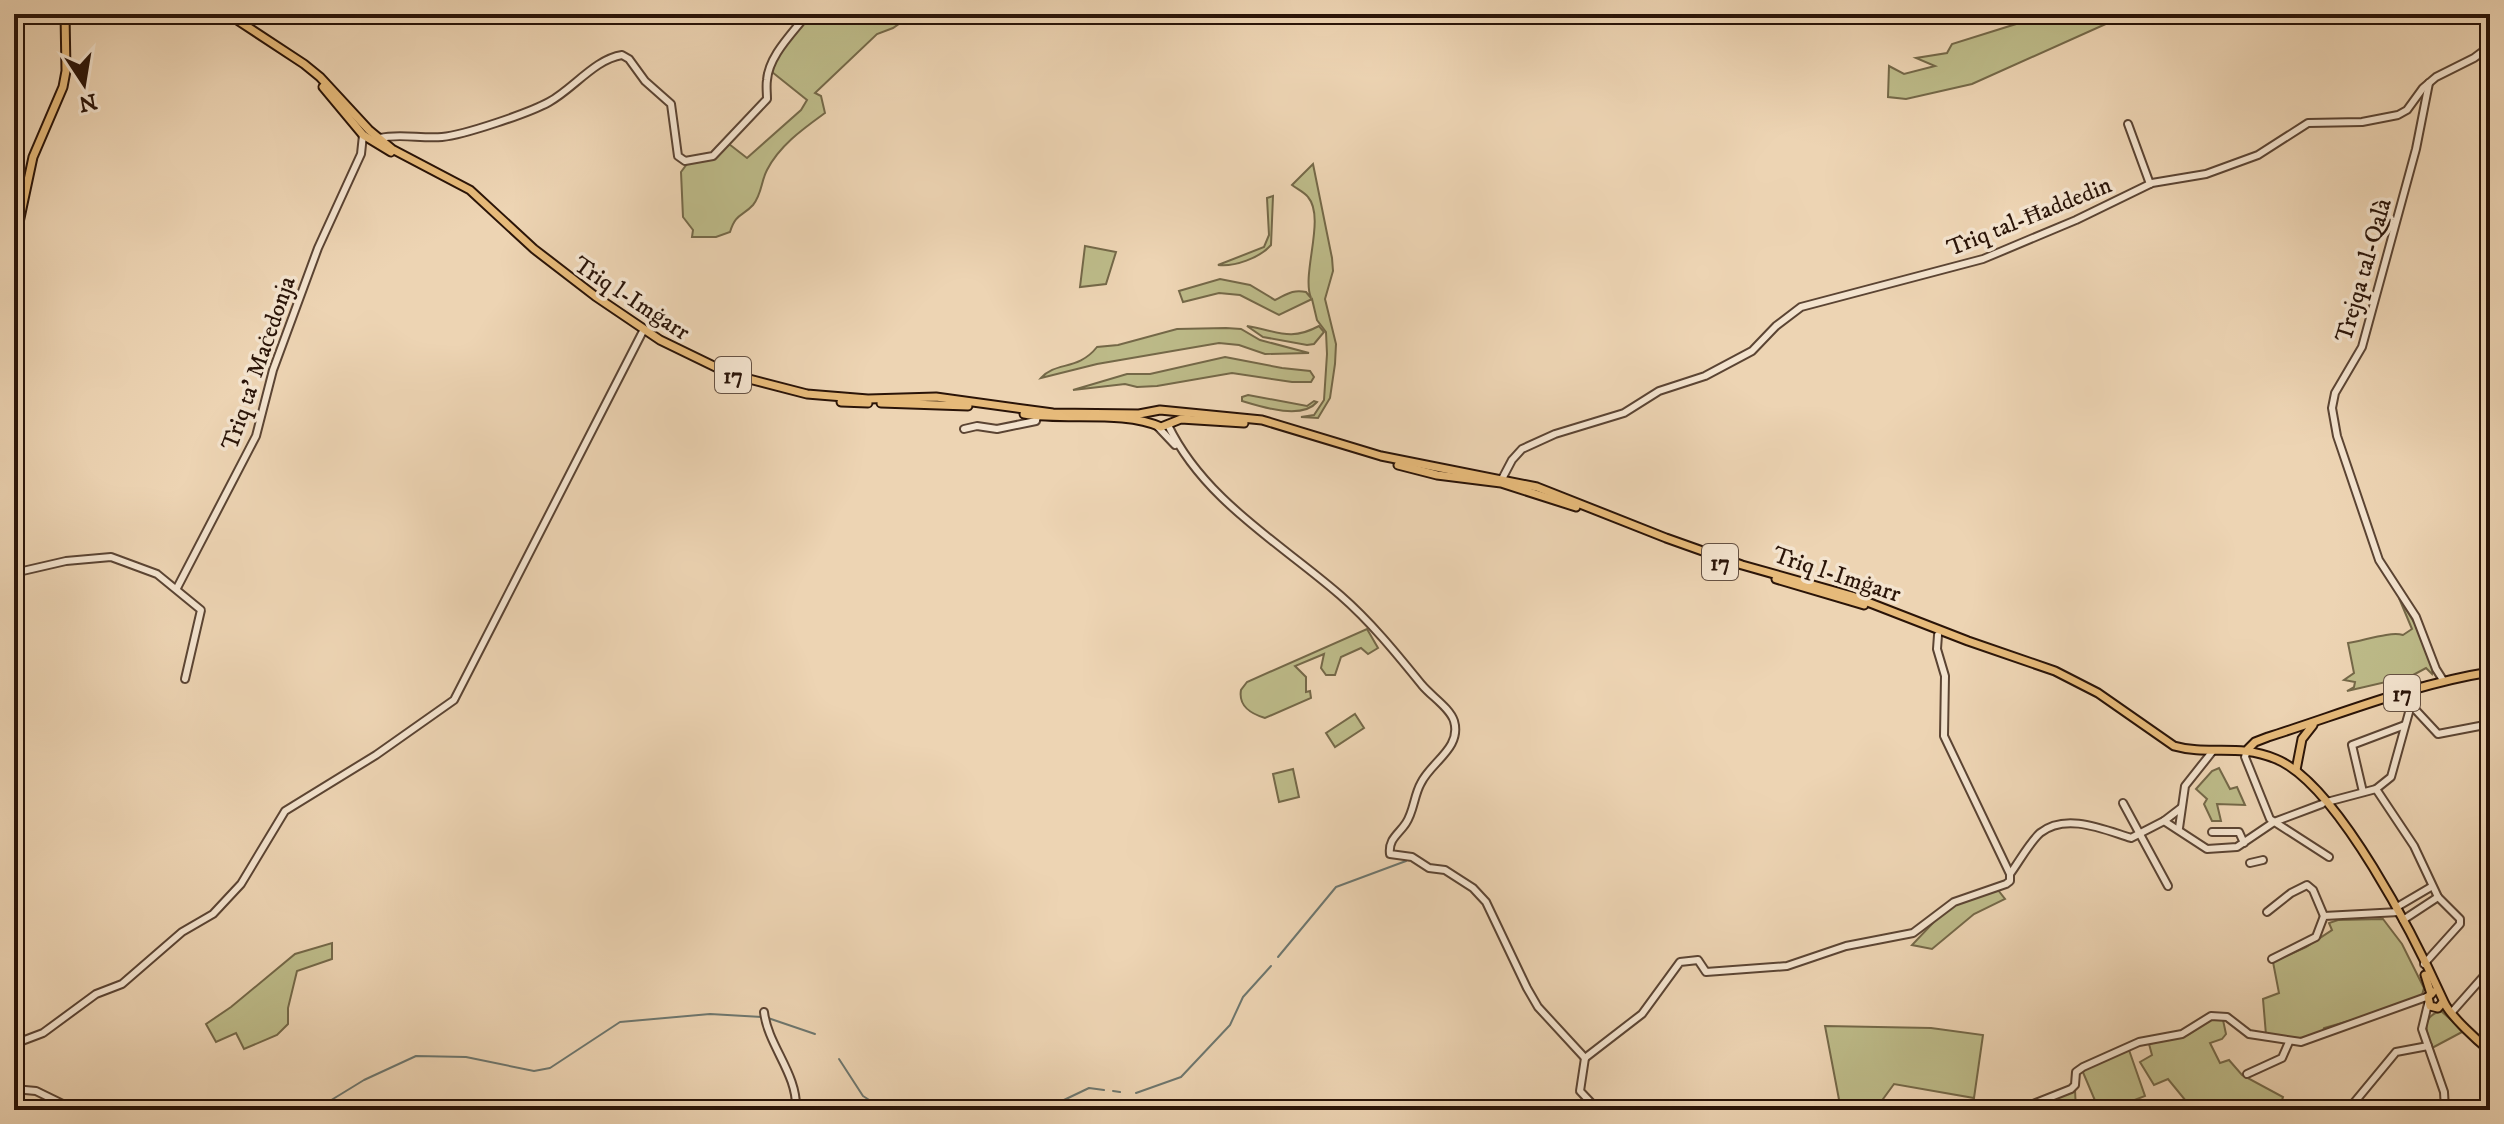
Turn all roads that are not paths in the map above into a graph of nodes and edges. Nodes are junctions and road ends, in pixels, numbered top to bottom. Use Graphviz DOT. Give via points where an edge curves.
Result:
graph roads {
  1 [pos="65,14"];
  2 [pos="220,14"];
  3 [pos="228,14"];
  4 [pos="807,14"];
  5 [pos="2490,46"];
  6 [pos="2429,83"];
  7 [pos="2128,124"];
  8 [pos="363,135"];
  9 [pos="377,140"];
  10 [pos="363,146"];
  11 [pos="2150,184"];
  12 [pos="14,246"];
  13 [pos="642,333"];
  14 [pos="1156,411"];
  15 [pos="1166,412"];
  16 [pos="1037,416"];
  17 [pos="1188,419"];
  18 [pos="1168,424"];
  19 [pos="1155,425"];
  20 [pos="964,429"];
  21 [pos="1172,434"];
  22 [pos="1184,452"];
  23 [pos="1502,479"];
  24 [pos="14,573"];
  25 [pos="177,588"];
  26 [pos="1938,635"];
  27 [pos="2490,672"];
  28 [pos="185,679"];
  29 [pos="2443,680"];
  30 [pos="2409,691"];
  31 [pos="2411,705"];
  32 [pos="2317,722"];
  33 [pos="2490,724"];
  34 [pos="2405,725"];
  35 [pos="2292,729"];
  36 [pos="2302,739"];
  37 [pos="2247,751"];
  38 [pos="2212,752"];
  39 [pos="2296,770"];
  40 [pos="2376,789"];
  41 [pos="2363,792"];
  42 [pos="2123,803"];
  43 [pos="2324,803"];
  44 [pos="2181,808"];
  45 [pos="2164,821"];
  46 [pos="2274,822"];
  47 [pos="2179,828"];
  48 [pos="2212,832"];
  49 [pos="2140,833"];
  50 [pos="2244,843"];
  51 [pos="2329,857"];
  52 [pos="2263,860"];
  53 [pos="2250,863"];
  54 [pos="2010,874"];
  55 [pos="2168,886"];
  56 [pos="2431,887"];
  57 [pos="2438,897"];
  58 [pos="2397,911"];
  59 [pos="2267,912"];
  60 [pos="2324,916"];
  61 [pos="2403,920"];
  62 [pos="2272,959"];
  63 [pos="2424,964"];
  64 [pos="2490,969"];
  65 [pos="2434,1001"];
  66 [pos="764,1012"];
  67 [pos="2452,1012"];
  68 [pos="2289,1042"];
  69 [pos="14,1044"];
  70 [pos="2428,1046"];
  71 [pos="2490,1051"];
  72 [pos="1585,1058"];
  73 [pos="2247,1074"];
  74 [pos="14,1092"];
  75 [pos="22,1110"];
  76 [pos="75,1110"];
  77 [pos="796,1110"];
  78 [pos="1598,1110"];
  79 [pos="1817,1110"];
  80 [pos="1837,1110"];
  81 [pos="2018,1110"];
  82 [pos="2348,1110"];
  83 [pos="2445,1110"];
  1 -- 12 [label="main road" via="63,87 36,146"];
  2 -- 8 [label="main road, Triq l-Imġarr / 17" via="317,80"];
  3 -- 9 [label="main road, Triq l-Imġarr / 17" via="320,77"];
  4 -- 9 [label="street" via="769,71 767,99 710,157 684,161 678,156 672,105 622,55 608,59 550,102 465,133"];
  5 -- 6 [label="street, Triq tal-Ħaddedin"];
  6 -- 11 [label="street, Triq tal-Ħaddedin" via="2398,115 2308,123 2235,164"];
  6 -- 29 [label="street, Trejqa tal-Qalà" via="2362,347 2332,408 2379,560 2416,617"];
  7 -- 11 [label="street"];
  8 -- 9 [label="main road, Triq l-Imġarr / 17"];
  8 -- 10 [label="street"];
  9 -- 10 [label="street"];
  9 -- 13 [label="main road, Triq l-Imġarr / 17" via="468,193 564,279"];
  9 -- 14 [label="main road, Triq l-Imġarr / 17" via="470,190 565,274 627,319 730,374 807,394 936,397 1053,413"];
  10 -- 25 [label="street, Triq ta' Maċedonja" via="274,366 256,436"];
  11 -- 23 [label="street, Triq tal-Ħaddedin" via="1983,259 1801,307 1752,351 1705,376 1659,391 1624,413 1522,449"];
  13 -- 16 [label="main road, Triq l-Imġarr / 17" via="705,368 789,395 858,403 962,405"];
  13 -- 69 [label="street" via="454,700 285,811 239,887 213,914 182,932 122,984 96,994 43,1033"];
  14 -- 15 [label="main road, Triq l-Imġarr"];
  14 -- 19 [label="main road"];
  15 -- 18 [label="main road"];
  15 -- 23 [label="main road, Triq l-Imġarr / 17" via="1262,420 1381,456"];
  16 -- 19 [label="main road, Triq l-Imġarr / 17" via="1140,419"];
  16 -- 20 [label="street" via="1036,421 997,429"];
  17 -- 18 [label="main road, Triq l-Imġarr / 17"];
  17 -- 21 [label="street"];
  17 -- 26 [label="main road, Triq l-Imġarr / 17" via="1261,425 1437,475 1501,483 1696,554 1873,608"];
  18 -- 19 [label="main road, Triq l-Imġarr / 17"];
  18 -- 21 [label="street"];
  19 -- 22 [label="street"];
  21 -- 22 [label="street"];
  22 -- 72 [label="street" via="1233,510 1386,639 1454,719 1453,742 1422,780 1409,819 1390,843 1391,855 1445,870 1473,888 1486,902 1538,1007"];
  23 -- 37 [label="main road, Triq l-Imġarr / 17" via="2026,659 2098,693 2174,746"];
  24 -- 25 [label="street" via="111,557 151,571"];
  25 -- 28 [label="street" via="201,610"];
  26 -- 38 [label="main road, Triq l-Imġarr / 17" via="2053,675 2096,697 2172,750"];
  26 -- 54 [label="street" via="1945,676 1944,736"];
  27 -- 29 [label="main road, 17"];
  29 -- 30 [label="main road, 17"];
  30 -- 31 [label="street"];
  30 -- 32 [label="main road, 17"];
  31 -- 33 [label="street" via="2438,734"];
  31 -- 34 [label="street"];
  32 -- 35 [label="main road, 17"];
  32 -- 36 [label="main road, 17"];
  34 -- 40 [label="street" via="2391,777"];
  34 -- 41 [label="street" via="2352,745"];
  35 -- 36 [label="main road"];
  35 -- 37 [label="main road, 17" via="2255,742"];
  36 -- 39 [label="main road"];
  37 -- 38 [label="main road, Triq l-Imġarr / 17"];
  37 -- 39 [label="main road"];
  37 -- 43 [label="main road" via="2283,765"];
  37 -- 46 [label="street"];
  38 -- 44 [label="street" via="2185,786"];
  39 -- 43 [label="main road"];
  40 -- 41 [label="street"];
  40 -- 56 [label="street" via="2414,846"];
  41 -- 43 [label="street"];
  42 -- 49 [label="street"];
  43 -- 46 [label="street"];
  43 -- 58 [label="main road"];
  44 -- 45 [label="street"];
  44 -- 47 [label="street"];
  45 -- 47 [label="street"];
  45 -- 49 [label="street"];
  46 -- 50 [label="street"];
  46 -- 51 [label="street"];
  47 -- 50 [label="street" via="2207,849"];
  48 -- 50 [label="street" via="2239,832"];
  49 -- 54 [label="street" via="2131,838 2089,824 2053,827 2040,833"];
  49 -- 55 [label="street"];
  52 -- 53 [label="street"];
  54 -- 72 [label="street" via="2006,884 1954,902 1913,933 1846,946 1781,967 1706,972 1698,960 1680,962 1642,1014"];
  56 -- 57 [label="street"];
  56 -- 58 [label="street"];
  57 -- 61 [label="street"];
  57 -- 63 [label="street" via="2460,924"];
  58 -- 60 [label="street"];
  58 -- 61 [label="main road"];
  58 -- 65 [label="main road"];
  59 -- 60 [label="street" via="2307,885"];
  60 -- 62 [label="street" via="2316,937"];
  61 -- 63 [label="main road"];
  63 -- 65 [label="main road"];
  64 -- 67 [label="street"];
  65 -- 67 [label="main road"];
  65 -- 68 [label="street"];
  65 -- 70 [label="street" via="2422,1029"];
  66 -- 77 [label="street" via="788,1069"];
  67 -- 71 [label="main road"];
  68 -- 73 [label="street" via="2282,1058"];
  68 -- 81 [label="street" via="2249,1034 2227,1017 2211,1016 2182,1034 2139,1042 2083,1067 2071,1089"];
  70 -- 82 [label="street" via="2396,1052"];
  70 -- 83 [label="street"];
  72 -- 78 [label="street" via="1580,1088"];
  74 -- 75 [label="main road"];
  74 -- 76 [label="street"];
  79 -- 80 [label="street" via="1832,1105"];
}
